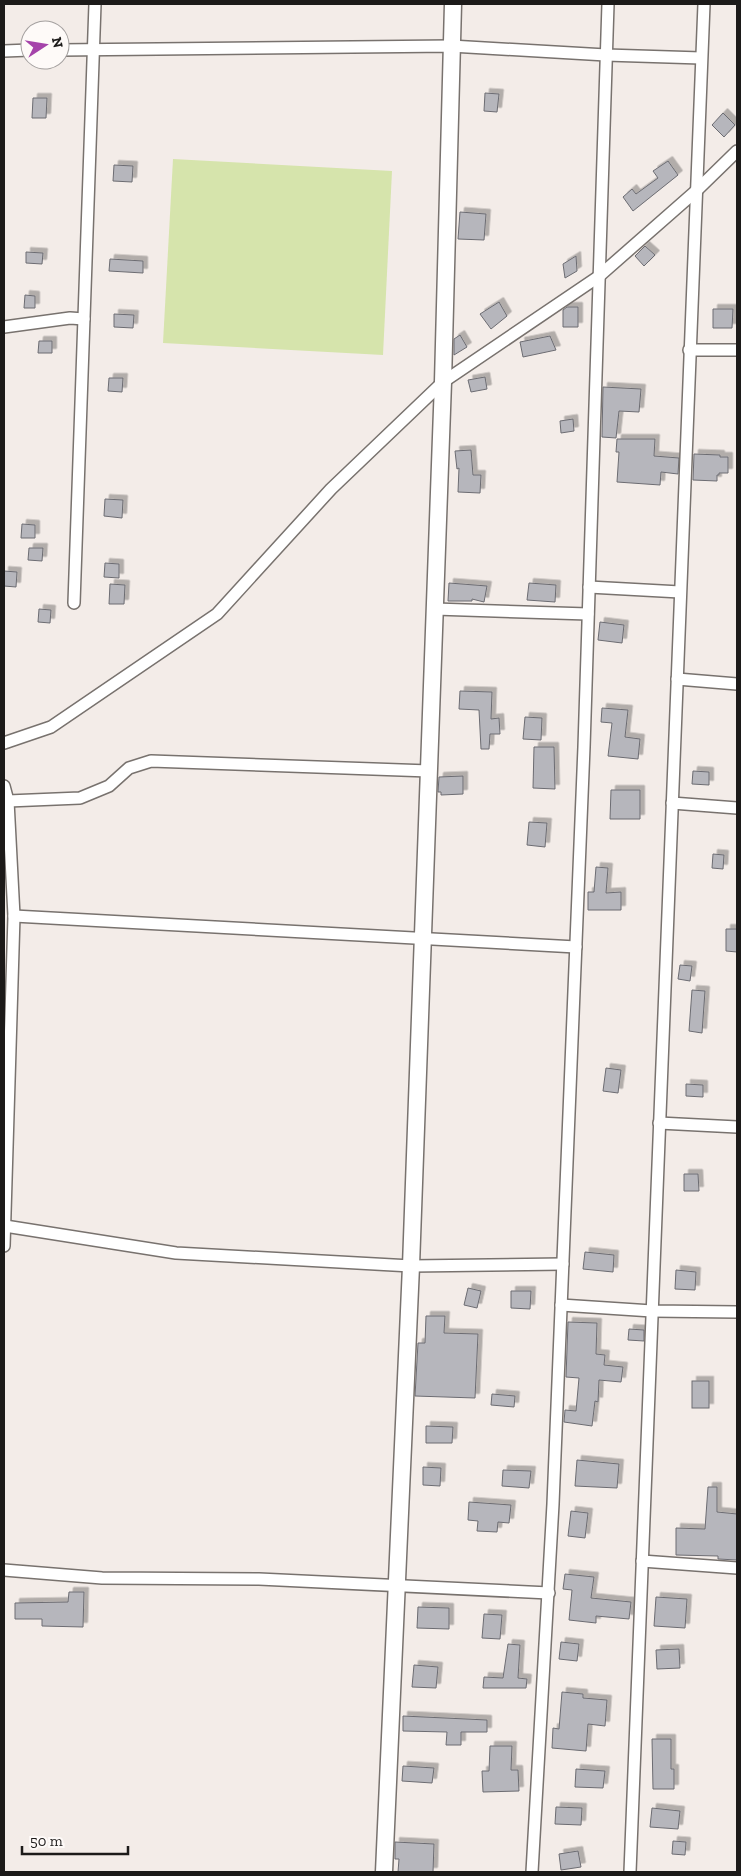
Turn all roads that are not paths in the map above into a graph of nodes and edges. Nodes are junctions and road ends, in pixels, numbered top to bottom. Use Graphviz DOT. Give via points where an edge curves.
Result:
graph roads {
  1 [pos="95,4"];
  2 [pos="453,4"];
  3 [pos="608,4"];
  4 [pos="704,4"];
  5 [pos="451,46"];
  6 [pos="20,50"];
  7 [pos="70,50"];
  8 [pos="93,50"];
  9 [pos="4,51"];
  10 [pos="606,55"];
  11 [pos="701,58"];
  12 [pos="737,151"];
  13 [pos="696,192"];
  14 [pos="598,276"];
  15 [pos="84,319"];
  16 [pos="4,327"];
  17 [pos="689,350"];
  18 [pos="737,350"];
  19 [pos="443,382"];
  20 [pos="589,587"];
  21 [pos="680,592"];
  22 [pos="74,603"];
  23 [pos="435,609"];
  24 [pos="588,614"];
  25 [pos="677,679"];
  26 [pos="737,684"];
  27 [pos="4,743"];
  28 [pos="429,771"];
  29 [pos="4,786"];
  30 [pos="8,801"];
  31 [pos="672,803"];
  32 [pos="737,808"];
  33 [pos="14,916"];
  34 [pos="423,938"];
  35 [pos="576,947"];
  36 [pos="8,960"];
  37 [pos="659,1123"];
  38 [pos="737,1127"];
  39 [pos="5,1226"];
  40 [pos="4,1246"];
  41 [pos="563,1264"];
  42 [pos="411,1266"];
  43 [pos="561,1305"];
  44 [pos="652,1311"];
  45 [pos="737,1312"];
  46 [pos="642,1560"];
  47 [pos="737,1568"];
  48 [pos="4,1570"];
  49 [pos="397,1586"];
  50 [pos="549,1593"];
  51 [pos="384,1872"];
  52 [pos="532,1872"];
  53 [pos="630,1872"];
  1 -- 8 [label="street"];
  2 -- 5 [label="street"];
  3 -- 10 [label="street"];
  4 -- 11 [label="street"];
  5 -- 8 [label="street"];
  5 -- 10 [label="street"];
  5 -- 19 [label="street"];
  6 -- 9 [label="street"];
  7 -- 8 [label="street"];
  8 -- 15 [label="street"];
  10 -- 11 [label="street"];
  10 -- 14 [label="street"];
  11 -- 13 [label="street"];
  12 -- 13 [label="street"];
  13 -- 14 [label="street"];
  13 -- 17 [label="street"];
  14 -- 19 [label="street"];
  14 -- 20 [label="street"];
  15 -- 16 [label="street"];
  15 -- 22 [label="street"];
  17 -- 18 [label="street"];
  17 -- 21 [label="street"];
  19 -- 23 [label="street"];
  19 -- 27 [label="street" via="331,489 217,614 51,727"];
  20 -- 21 [label="street"];
  20 -- 24 [label="street"];
  21 -- 25 [label="street"];
  23 -- 24 [label="street"];
  23 -- 28 [label="street"];
  24 -- 35 [label="street"];
  25 -- 26 [label="street"];
  25 -- 31 [label="street"];
  28 -- 30 [label="street" via="151,761 129,768 110,786 80,798"];
  28 -- 34 [label="street"];
  29 -- 30 [label="street"];
  30 -- 33 [label="street"];
  31 -- 32 [label="street"];
  31 -- 37 [label="street"];
  33 -- 34 [label="street"];
  33 -- 36 [label="street"];
  34 -- 35 [label="street"];
  34 -- 42 [label="street"];
  35 -- 41 [label="street"];
  36 -- 39 [label="street"];
  37 -- 38 [label="street"];
  37 -- 44 [label="street"];
  39 -- 40 [label="street"];
  39 -- 42 [label="street" via="176,1253"];
  41 -- 42 [label="street"];
  41 -- 43 [label="street"];
  42 -- 49 [label="street"];
  43 -- 44 [label="street"];
  43 -- 50 [label="street"];
  44 -- 45 [label="street"];
  44 -- 46 [label="street"];
  46 -- 47 [label="street"];
  46 -- 53 [label="street"];
  48 -- 49 [label="street" via="102,1578 259,1579"];
  49 -- 50 [label="street"];
  49 -- 51 [label="street"];
  50 -- 52 [label="street"];
}
